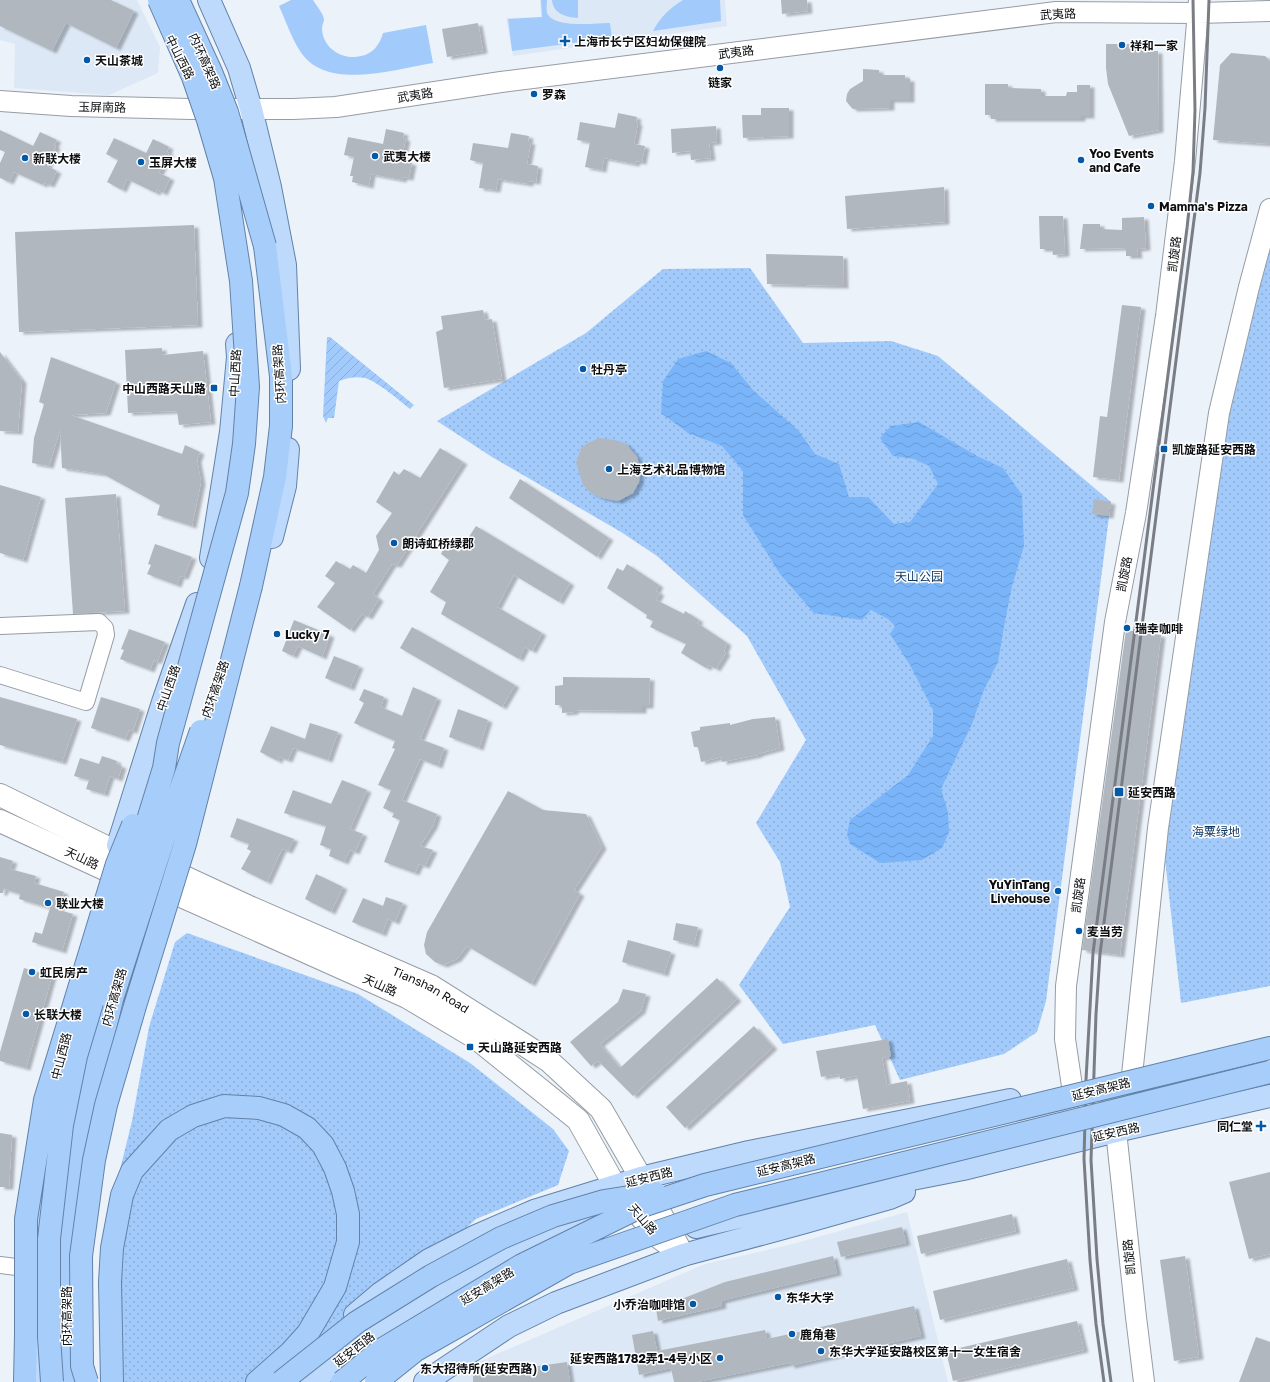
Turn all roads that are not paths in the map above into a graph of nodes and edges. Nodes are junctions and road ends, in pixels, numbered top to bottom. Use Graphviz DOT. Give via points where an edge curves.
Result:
graph roads {
  1 [pos="152,0"];
  2 [pos="159,0"];
  3 [pos="178,0"];
  4 [pos="209,0"];
  5 [pos="1199,6"];
  6 [pos="1270,11"];
  7 [pos="0,101"];
  8 [pos="204,109"];
  9 [pos="251,109"];
  10 [pos="1270,209"];
  11 [pos="0,626"];
  12 [pos="0,675"];
  13 [pos="168,743"];
  14 [pos="0,795"];
  15 [pos="0,821"];
  16 [pos="116,850"];
  17 [pos="109,871"];
  18 [pos="164,880"];
  19 [pos="1270,1047"];
  20 [pos="1270,1072"];
  21 [pos="1132,1075"];
  22 [pos="1072,1086"];
  23 [pos="1270,1096"];
  24 [pos="990,1105"];
  25 [pos="1099,1114"];
  26 [pos="1116,1131"];
  27 [pos="963,1169"];
  28 [pos="641,1178"];
  29 [pos="705,1184"];
  30 [pos="615,1186"];
  31 [pos="653,1201"];
  32 [pos="633,1207"];
  33 [pos="664,1234"];
  34 [pos="683,1255"];
  35 [pos="0,1265"];
  36 [pos="41,1268"];
  37 [pos="396,1316"];
  38 [pos="339,1328"];
  39 [pos="301,1359"];
  40 [pos="81,1379"];
  41 [pos="25,1382"];
  42 [pos="37,1382"];
  43 [pos="48,1382"];
  44 [pos="52,1382"];
  45 [pos="112,1382"];
  46 [pos="257,1382"];
  47 [pos="264,1382"];
  48 [pos="277,1382"];
  49 [pos="281,1382"];
  50 [pos="312,1382"];
  51 [pos="342,1382"];
  52 [pos="371,1382"];
  53 [pos="376,1382"];
  54 [pos="426,1382"];
  55 [pos="1144,1382"];
  1 -- 8 [label="main road, 中山西路" via="191,77"];
  2 -- 13 [label="highway, 内环高架路, bridge" via="193,77 225,178 241,281 248,387 237,493"];
  3 -- 40 [label="highway, 内环高架路, bridge" via="227,112 265,246 281,376 281,426 275,477 251,586 166,831 112,999 76,1152 66,1241 66,1342"];
  4 -- 9 [label="main road" via="239,68"];
  5 -- 6 [label="street, 武夷路"];
  5 -- 9 [label="street, 武夷路" via="1056,12 501,82 336,107"];
  5 -- 22 [label="street, 凯旋路" via="1185,160 1166,316 1136,513 1115,622 1066,986 1065,1039"];
  7 -- 8 [label="street, 玉屏南路" via="71,106"];
  8 -- 9 [label="street, 武夷路"];
  8 -- 16 [label="main road, 中山西路" via="222,186 235,278 238,357 231,432 210,566"];
  9 -- 18 [label="main road" via="285,265 290,415 285,486 262,574"];
  10 -- 21 [label="street, 凯旋路" via="1218,413 1158,828"];
  11 -- 12 [label="street" via="99,622 105,628 106,635 86,702"];
  13 -- 41 [label="highway, bridge" via="117,864 45,1100 26,1220"];
  13 -- 44 [label="highway, 内环高架路, bridge" via="164,768 76,1056 62,1125 49,1239 49,1337"];
  14 -- 16 [label="main road, 天山路"];
  15 -- 17 [label="main road, 天山路"];
  16 -- 17 [label="main road, 中山西路"];
  16 -- 18 [label="main road, 天山路"];
  17 -- 18 [label="main road, 天山路"];
  17 -- 36 [label="main road, 中山西路" via="55,1074 43,1161"];
  18 -- 28 [label="main road, Tianshan Road" via="182,876 431,986 549,1061 601,1110"];
  18 -- 30 [label="main road, 天山路" via="179,895 407,997 476,1038 578,1120"];
  18 -- 40 [label="main road" via="105,1099 90,1178 83,1256"];
  19 -- 21 [label="main road, 延安西路"];
  19 -- 29 [label="highway, 延安高架路, bridge"];
  20 -- 25 [label="highway, 延安高架路, bridge"];
  21 -- 22 [label="main road, 延安西路"];
  21 -- 26 [label="street, 凯旋路"];
  22 -- 24 [label="main road, 延安西路"];
  22 -- 25 [label="street"];
  23 -- 26 [label="main road, 延安西路"];
  24 -- 28 [label="main road, 延安西路" via="749,1152"];
  24 -- 31 [label="main road, 延安西路" via="933,1129"];
  25 -- 26 [label="street"];
  25 -- 53 [label="highway, 延安高架路, bridge" via="735,1205 569,1263 416,1350"];
  26 -- 27 [label="main road, 延安西路"];
  26 -- 55 [label="street, 凯旋路"];
  27 -- 33 [label="main road, 延安西路" via="856,1190"];
  27 -- 34 [label="main road, 延安西路" via="890,1198"];
  28 -- 30 [label="main road, 延安西路"];
  28 -- 31 [label="main road, Tianshan Road"];
  29 -- 49 [label="highway, bridge" via="604,1201 553,1216 501,1238 431,1276 357,1322"];
  29 -- 51 [label="highway, 延安高架路, bridge" via="642,1206 522,1265 381,1350"];
  30 -- 32 [label="main road, 天山路"];
  30 -- 38 [label="main road, 延安西路" via="534,1211 429,1260 381,1293"];
  31 -- 32 [label="main road, 延安西路"];
  31 -- 33 [label="main road, Tianshan Road"];
  32 -- 33 [label="main road, 天山路"];
  32 -- 37 [label="main road, 延安西路" via="538,1240 451,1281"];
  33 -- 34 [label="main road, 天山路"];
  33 -- 52 [label="main road, 延安西路" via="537,1276 469,1314"];
  34 -- 54 [label="main road, 延安西路" via="556,1302 509,1326"];
  35 -- 36 [label="street"];
  36 -- 42 [label="main road"];
  36 -- 43 [label="main road, 中山西路"];
  37 -- 38 [label="main road, 延安西路"];
  37 -- 50 [label="main road, 延安西路"];
  38 -- 39 [label="main road, 延安西路"];
  39 -- 47 [label="main road"];
  39 -- 48 [label="main road, 延安西路"];
  45 -- 46 [label="highway" via="110,1282 112,1248 122,1195 132,1171 169,1130 193,1116 224,1106 259,1108 284,1115 307,1128 323,1145 335,1168 348,1214 348,1242 335,1287 308,1333"];
}
